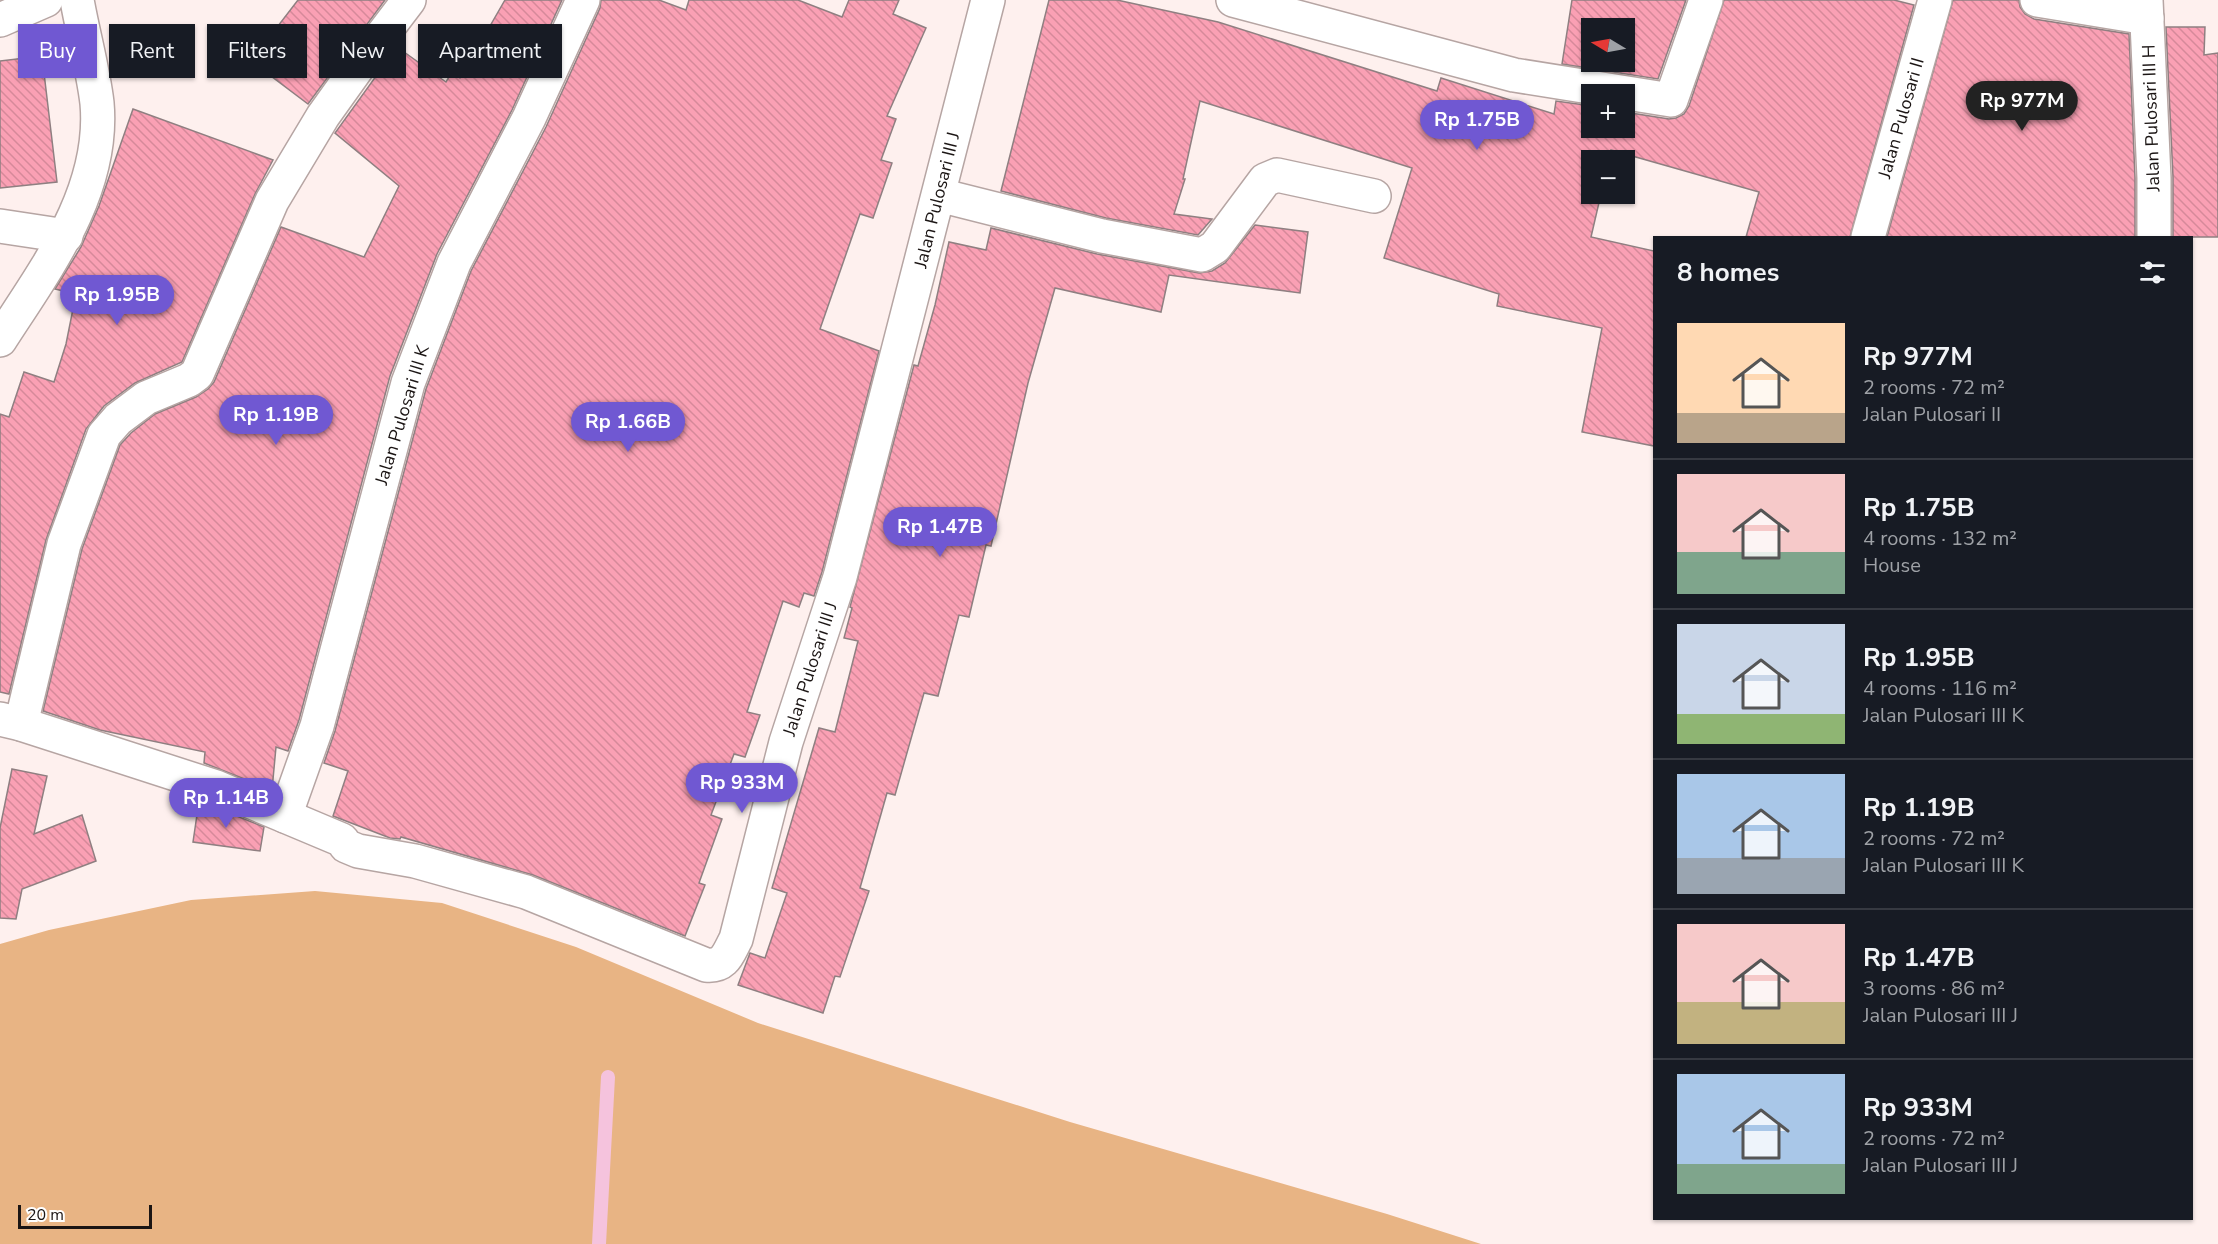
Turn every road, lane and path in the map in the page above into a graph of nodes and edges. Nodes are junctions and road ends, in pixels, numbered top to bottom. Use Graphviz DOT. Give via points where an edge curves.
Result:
graph roads {
  1 [pos="46,0"];
  2 [pos="77,0"];
  3 [pos="409,0"];
  4 [pos="583,0"];
  5 [pos="988,0"];
  6 [pos="1233,0"];
  7 [pos="1706,0"];
  8 [pos="1935,0"];
  9 [pos="2037,0"];
  10 [pos="2146,9"];
  11 [pos="0,20"];
  12 [pos="939,195"];
  13 [pos="1374,195"];
  14 [pos="0,226"];
  15 [pos="66,236"];
  16 [pos="1868,236"];
  17 [pos="2154,236"];
  18 [pos="0,340"];
  19 [pos="11,722"];
  20 [pos="285,816"];
  1 -- 11 [label="street"];
  2 -- 15 [label="street" via="97,103 97,126 89,174"];
  3 -- 19 [label="street" via="330,106 272,201 197,374 146,398 104,435 63,544"];
  4 -- 20 [label="street, Jalan Pulosari III K" via="529,118 454,263 408,383 317,726"];
  5 -- 12 [label="street, Jalan Pulosari III J"];
  6 -- 7 [label="street" via="1514,75 1671,100"];
  8 -- 16 [label="street, Jalan Pulosari II"];
  9 -- 10 [label="street"];
  10 -- 17 [label="street, Jalan Pulosari III H"];
  12 -- 13 [label="street" via="1102,236 1202,255 1215,246 1270,176"];
  12 -- 20 [label="street, Jalan Pulosari III J" via="840,577 786,742 736,939 722,963 706,965 526,892 415,861 358,851 342,840"];
  14 -- 15 [label="street"];
  15 -- 18 [label="street"];
  19 -- 20 [label="street, Jalan Pulosari III J" via="216,787"];
}
